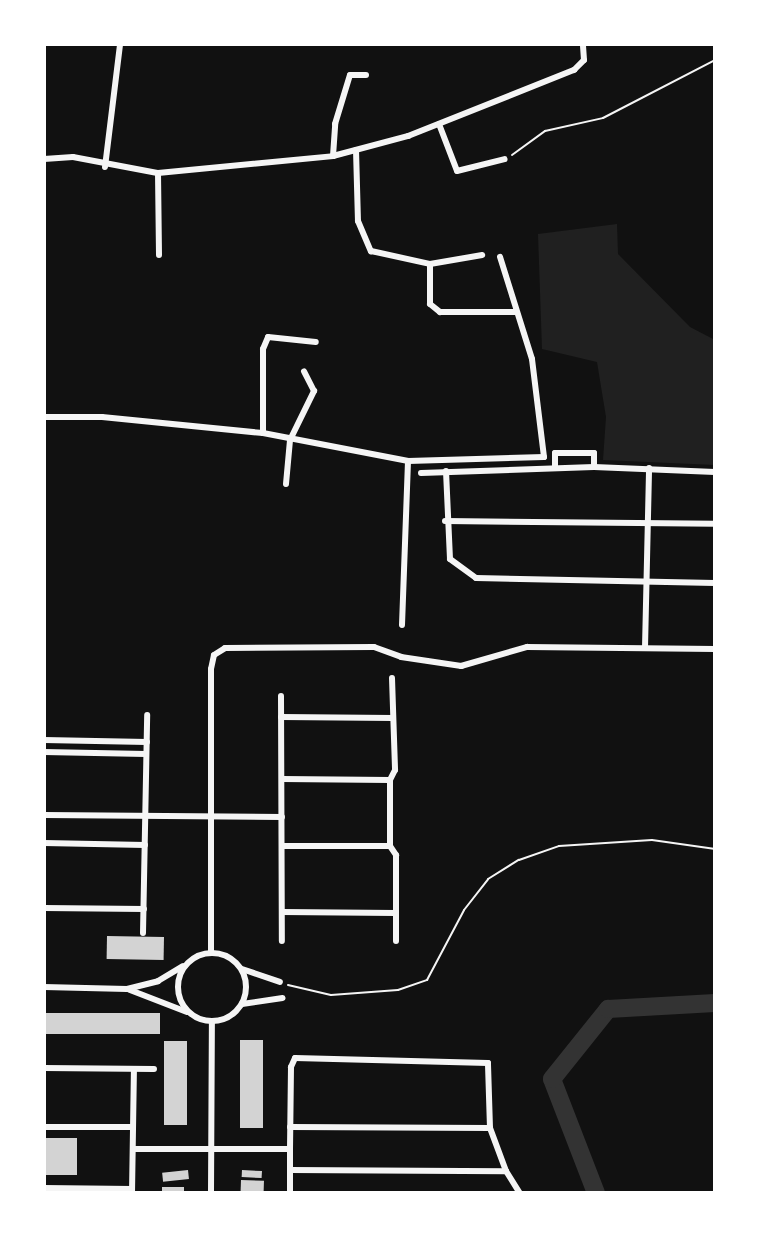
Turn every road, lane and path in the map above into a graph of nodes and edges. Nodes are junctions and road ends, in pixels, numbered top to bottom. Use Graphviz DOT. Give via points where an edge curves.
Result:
graph roads {
  1 [pos="120,44"];
  2 [pos="583,44"];
  3 [pos="715,60"];
  4 [pos="350,67"];
  5 [pos="350,75"];
  6 [pos="366,75"];
  7 [pos="439,124"];
  8 [pos="356,150"];
  9 [pos="333,156"];
  10 [pos="44,159"];
  11 [pos="505,159"];
  12 [pos="105,167"];
  13 [pos="158,173"];
  14 [pos="159,255"];
  15 [pos="482,255"];
  16 [pos="500,257"];
  17 [pos="430,264"];
  18 [pos="516,312"];
  19 [pos="316,342"];
  20 [pos="304,371"];
  21 [pos="44,417"];
  22 [pos="263,433"];
  23 [pos="290,440"];
  24 [pos="408,461"];
  25 [pos="594,467"];
  26 [pos="555,468"];
  27 [pos="649,468"];
  28 [pos="446,471"];
  29 [pos="715,472"];
  30 [pos="421,473"];
  31 [pos="286,484"];
  32 [pos="445,521"];
  33 [pos="648,523"];
  34 [pos="715,524"];
  35 [pos="646,582"];
  36 [pos="715,583"];
  37 [pos="402,625"];
  38 [pos="645,648"];
  39 [pos="715,649"];
  40 [pos="392,678"];
  41 [pos="281,696"];
  42 [pos="147,715"];
  43 [pos="281,717"];
  44 [pos="393,718"];
  45 [pos="44,740"];
  46 [pos="74,741"];
  47 [pos="147,742"];
  48 [pos="44,752"];
  49 [pos="75,753"];
  50 [pos="146,754"];
  51 [pos="282,779"];
  52 [pos="390,780"];
  53 [pos="44,815"];
  54 [pos="145,815"];
  55 [pos="211,815"];
  56 [pos="282,817"];
  57 [pos="44,843"];
  58 [pos="145,845"];
  59 [pos="282,846"];
  60 [pos="390,846"];
  61 [pos="715,849"];
  62 [pos="44,908"];
  63 [pos="144,909"];
  64 [pos="282,912"];
  65 [pos="396,913"];
  66 [pos="143,933"];
  67 [pos="282,941"];
  68 [pos="396,941"];
  69 [pos="211,953"];
  70 [pos="187,964"];
  71 [pos="242,969"];
  72 [pos="280,982"];
  73 [pos="44,987"];
  74 [pos="127,989"];
  75 [pos="283,998"];
  76 [pos="242,1004"];
  77 [pos="188,1012"];
  78 [pos="212,1022"];
  79 [pos="44,1068"];
  80 [pos="134,1069"];
  81 [pos="154,1069"];
  82 [pos="44,1127"];
  83 [pos="133,1127"];
  84 [pos="290,1127"];
  85 [pos="490,1128"];
  86 [pos="133,1149"];
  87 [pos="211,1149"];
  88 [pos="290,1149"];
  89 [pos="290,1170"];
  90 [pos="506,1171"];
  91 [pos="44,1188"];
  92 [pos="132,1191"];
  93 [pos="211,1193"];
  94 [pos="290,1193"];
  95 [pos="520,1193"];
  1 -- 12 [label="street"];
  2 -- 7 [label="street" via="584,60 574,70"];
  3 -- 11 [label="path" via="603,118 545,131"];
  4 -- 5 [label="street"];
  5 -- 6 [label="street"];
  5 -- 9 [label="street" via="335,124"];
  7 -- 8 [label="street"];
  7 -- 11 [label="street" via="457,171"];
  8 -- 9 [label="street"];
  8 -- 17 [label="street" via="358,221 371,251"];
  9 -- 13 [label="street"];
  10 -- 12 [label="street" via="73,157"];
  12 -- 13 [label="street"];
  13 -- 14 [label="street"];
  15 -- 17 [label="street"];
  16 -- 18 [label="street"];
  17 -- 18 [label="street" via="430,304 440,312"];
  18 -- 24 [label="street" via="536,379 544,457"];
  19 -- 22 [label="street" via="268,337 263,349"];
  20 -- 23 [label="street" via="314,391"];
  21 -- 22 [label="street" via="102,417"];
  22 -- 23 [label="street"];
  23 -- 24 [label="street"];
  23 -- 31 [label="street"];
  24 -- 37 [label="street"];
  25 -- 26 [label="street"];
  25 -- 26 [label="street" via="594,453 555,453"];
  25 -- 27 [label="street"];
  26 -- 28 [label="street"];
  27 -- 29 [label="street"];
  27 -- 33 [label="street"];
  28 -- 30 [label="street"];
  28 -- 32 [label="street"];
  32 -- 33 [label="street"];
  32 -- 35 [label="street" via="450,559 476,578"];
  33 -- 34 [label="street"];
  33 -- 35 [label="street"];
  35 -- 36 [label="street"];
  35 -- 38 [label="street"];
  38 -- 39 [label="street"];
  38 -- 55 [label="street" via="527,647 461,666 401,657 374,647 225,648 214,655 211,669"];
  40 -- 44 [label="street"];
  41 -- 43 [label="street"];
  42 -- 47 [label="street"];
  43 -- 44 [label="street"];
  43 -- 51 [label="street"];
  44 -- 52 [label="street" via="395,770"];
  45 -- 46 [label="street"];
  46 -- 47 [label="street"];
  46 -- 49 [label="street"];
  47 -- 50 [label="street"];
  48 -- 49 [label="street"];
  49 -- 50 [label="street"];
  50 -- 54 [label="street"];
  51 -- 52 [label="street"];
  51 -- 56 [label="street"];
  52 -- 60 [label="street"];
  53 -- 54 [label="street"];
  54 -- 55 [label="street"];
  54 -- 58 [label="street"];
  55 -- 56 [label="street"];
  55 -- 69 [label="street"];
  56 -- 59 [label="street"];
  57 -- 58 [label="street"];
  58 -- 63 [label="street"];
  59 -- 60 [label="street"];
  59 -- 64 [label="street"];
  60 -- 65 [label="street" via="396,855"];
  61 -- 72 [label="path" via="652,840 559,846 519,860 488,879 464,910 427,980 398,990 331,995"];
  62 -- 63 [label="street"];
  63 -- 66 [label="street"];
  64 -- 65 [label="street"];
  64 -- 67 [label="street"];
  65 -- 68 [label="street"];
  69 -- 70 [label="street"];
  69 -- 71 [label="street" via="234,960"];
  70 -- 74 [label="street" via="158,981"];
  70 -- 77 [label="street" via="177,988"];
  71 -- 72 [label="street"];
  71 -- 76 [label="street"];
  73 -- 74 [label="street"];
  74 -- 77 [label="street"];
  75 -- 76 [label="street"];
  76 -- 78 [label="street"];
  77 -- 78 [label="street"];
  78 -- 87 [label="street"];
  79 -- 80 [label="street"];
  80 -- 81 [label="street"];
  80 -- 83 [label="street"];
  82 -- 83 [label="street"];
  83 -- 86 [label="street"];
  84 -- 85 [label="street"];
  84 -- 85 [label="street" via="294,1059 346,1056 482,1059 490,1072"];
  84 -- 88 [label="street"];
  85 -- 90 [label="street"];
  86 -- 87 [label="street"];
  86 -- 92 [label="street"];
  87 -- 88 [label="street"];
  87 -- 93 [label="street"];
  88 -- 89 [label="street"];
  89 -- 90 [label="street"];
  89 -- 94 [label="street"];
  90 -- 95 [label="street"];
  91 -- 92 [label="street"];
}
